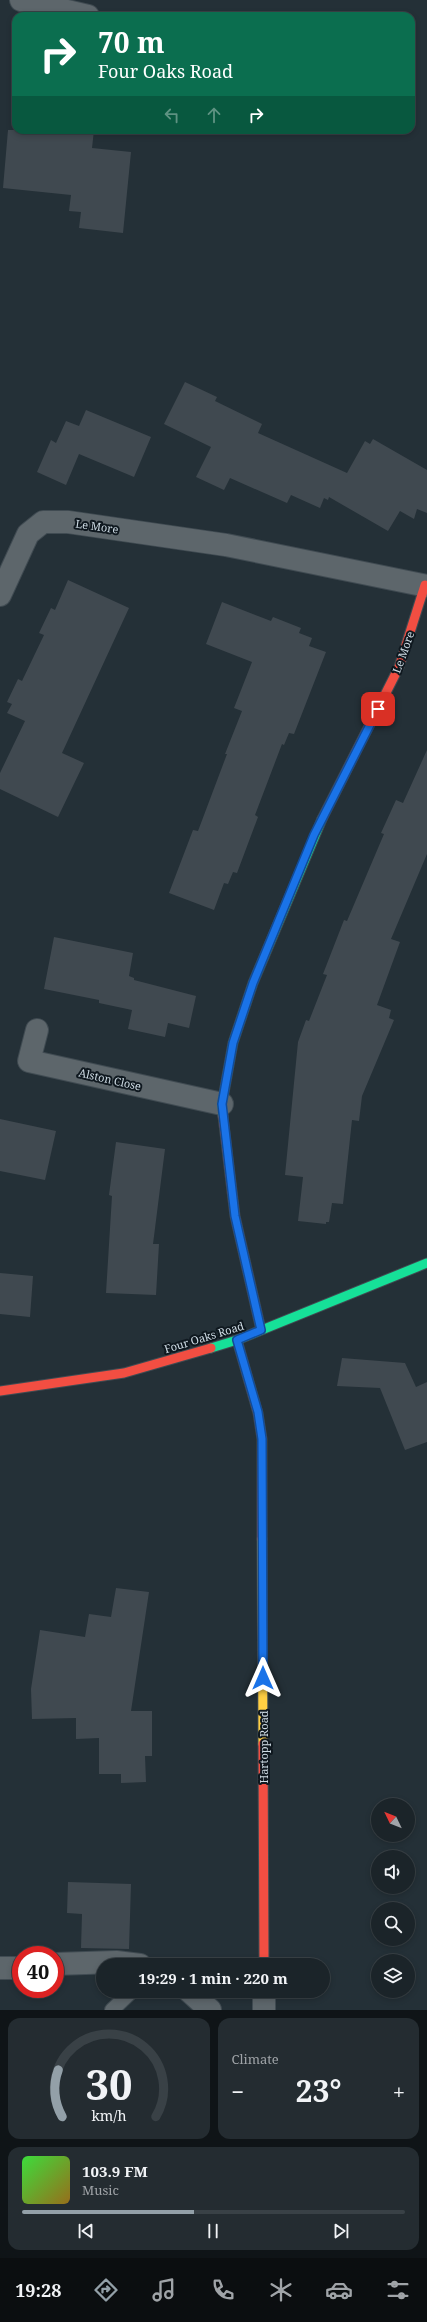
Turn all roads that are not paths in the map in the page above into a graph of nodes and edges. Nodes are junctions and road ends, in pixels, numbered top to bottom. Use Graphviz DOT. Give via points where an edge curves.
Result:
graph roads {
  1 [pos="21,0"];
  2 [pos="71,12"];
  3 [pos="426,586"];
  4 [pos="0,595"];
  5 [pos="37,1030"];
  6 [pos="222,1104"];
  7 [pos="427,1263"];
  8 [pos="261,1330"];
  9 [pos="237,1340"];
  10 [pos="0,1391"];
  11 [pos="264,1958"];
  12 [pos="96,1963"];
  13 [pos="64,1964"];
  14 [pos="0,1968"];
  15 [pos="12,1968"];
  16 [pos="125,1998"];
  17 [pos="197,1998"];
  18 [pos="264,1998"];
  19 [pos="112,2010"];
  20 [pos="210,2010"];
  21 [pos="264,2010"];
  1 -- 2 [label="street"];
  3 -- 4 [label="street, Le More" via="226,545 68,522 43,522 28,534"];
  3 -- 6 [label="street, Le More" via="399,667 314,835 253,983 233,1043"];
  5 -- 6 [label="street, Alston Close" via="29,1061"];
  6 -- 8 [label="street, Le More" via="235,1216"];
  7 -- 8 [label="street, Four Oaks Road"];
  8 -- 9 [label="street, Four Oaks Road"];
  9 -- 10 [label="street, Four Oaks Road" via="124,1373"];
  9 -- 11 [label="street, Hartopp Road" via="258,1412 262,1439"];
  12 -- 13 [label="street"];
  14 -- 15 [label="street"];
  16 -- 19 [label="lane"];
  17 -- 20 [label="street"];
  18 -- 21 [label="street"];
}
